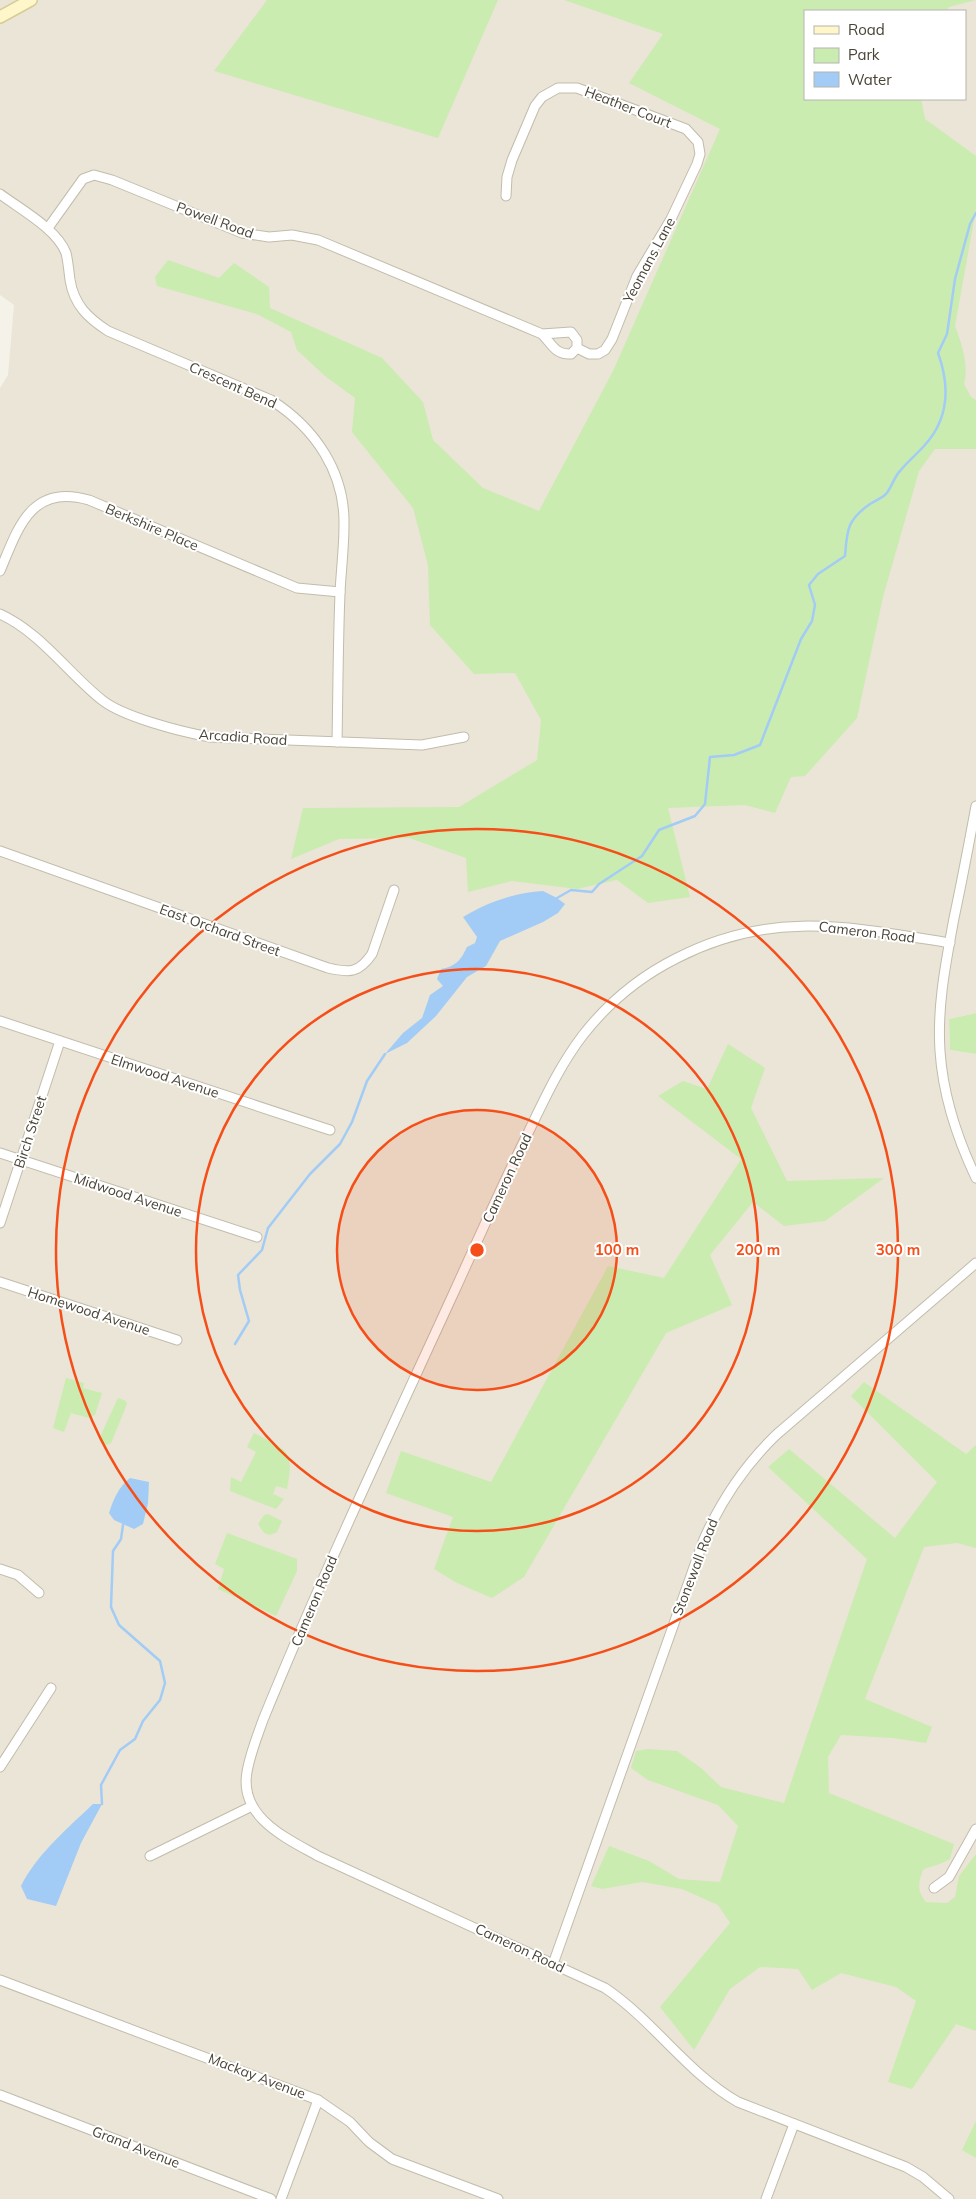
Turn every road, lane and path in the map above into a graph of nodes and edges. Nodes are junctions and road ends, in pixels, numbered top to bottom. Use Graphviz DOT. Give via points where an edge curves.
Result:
graph roads {
  1 [pos="31,0"];
  2 [pos="0,17"];
  3 [pos="698,142"];
  4 [pos="0,194"];
  5 [pos="506,196"];
  6 [pos="48,228"];
  7 [pos="542,334"];
  8 [pos="576,348"];
  9 [pos="0,571"];
  10 [pos="340,592"];
  11 [pos="0,614"];
  12 [pos="464,737"];
  13 [pos="337,742"];
  14 [pos="976,806"];
  15 [pos="0,851"];
  16 [pos="394,890"];
  17 [pos="950,943"];
  18 [pos="0,1021"];
  19 [pos="60,1041"];
  20 [pos="330,1130"];
  21 [pos="0,1152"];
  22 [pos="21,1160"];
  23 [pos="976,1178"];
  24 [pos="0,1223"];
  25 [pos="257,1236"];
  26 [pos="976,1263"];
  27 [pos="0,1282"];
  28 [pos="177,1340"];
  29 [pos="0,1569"];
  30 [pos="39,1593"];
  31 [pos="51,1688"];
  32 [pos="0,1767"];
  33 [pos="252,1806"];
  34 [pos="976,1829"];
  35 [pos="150,1856"];
  36 [pos="934,1888"];
  37 [pos="553,1964"];
  38 [pos="0,1980"];
  39 [pos="0,2095"];
  40 [pos="318,2100"];
  41 [pos="794,2124"];
  42 [pos="271,2199"];
  43 [pos="281,2199"];
  44 [pos="498,2199"];
  45 [pos="766,2199"];
  46 [pos="949,2199"];
  1 -- 2 [label="main road"];
  3 -- 5 [label="street, Heather Court" via="678,126 578,88 558,88 542,97 535,106 506,177"];
  3 -- 8 [label="street, Yeomans Lane" via="700,154 697,164 671,220 637,276 612,339 598,354"];
  4 -- 6 [label="street"];
  6 -- 7 [label="street, Powell Road" via="84,179 94,175 242,233 318,240"];
  6 -- 10 [label="street, Crescent Bend" via="65,252 77,303 96,323 271,400 310,431 331,464 340,490 344,525"];
  7 -- 8 [label="street, Powell Road" via="562,354 571,354"];
  7 -- 8 [label="street, Powell Road" via="570,332 577,340"];
  9 -- 10 [label="street, Berkshire Place" via="19,529 34,506 67,496 89,500 297,588"];
  10 -- 13 [label="street, Crescent Bend"];
  11 -- 13 [label="street, Arcadia Road" via="30,633 103,701 118,710 210,737"];
  12 -- 13 [label="street, Arcadia Road" via="422,745"];
  14 -- 17 [label="street"];
  15 -- 16 [label="street, East Orchard Street" via="328,968 349,972 366,963 372,954"];
  17 -- 23 [label="street" via="941,993 940,1051 954,1122"];
  17 -- 33 [label="street, Cameron Road" via="827,925 753,931 702,947 655,970 615,1000 585,1033 554,1078 511,1166 276,1686 247,1773 246,1784"];
  18 -- 19 [label="street, Elmwood Avenue"];
  19 -- 20 [label="street, Elmwood Avenue"];
  19 -- 22 [label="street, Birch Street"];
  21 -- 22 [label="street, Midwood Avenue"];
  22 -- 24 [label="street, Birch Street"];
  22 -- 25 [label="street, Midwood Avenue"];
  26 -- 37 [label="street, Stonewall Road" via="776,1434 728,1491 704,1539"];
  27 -- 28 [label="street, Homewood Avenue"];
  29 -- 30 [label="street" via="18,1575"];
  31 -- 32 [label="street"];
  33 -- 35 [label="street"];
  33 -- 37 [label="street, Cameron Road" via="266,1824 318,1856"];
  34 -- 36 [label="street" via="949,1877"];
  37 -- 41 [label="street, Cameron Road" via="620,1998 720,2092"];
  38 -- 40 [label="street, Mackay Avenue"];
  39 -- 42 [label="street, Grand Avenue"];
  40 -- 43 [label="street"];
  40 -- 44 [label="street, Mackay Avenue" via="350,2122 392,2159"];
  41 -- 45 [label="street"];
  41 -- 46 [label="street, Cameron Road" via="906,2167"];
}
